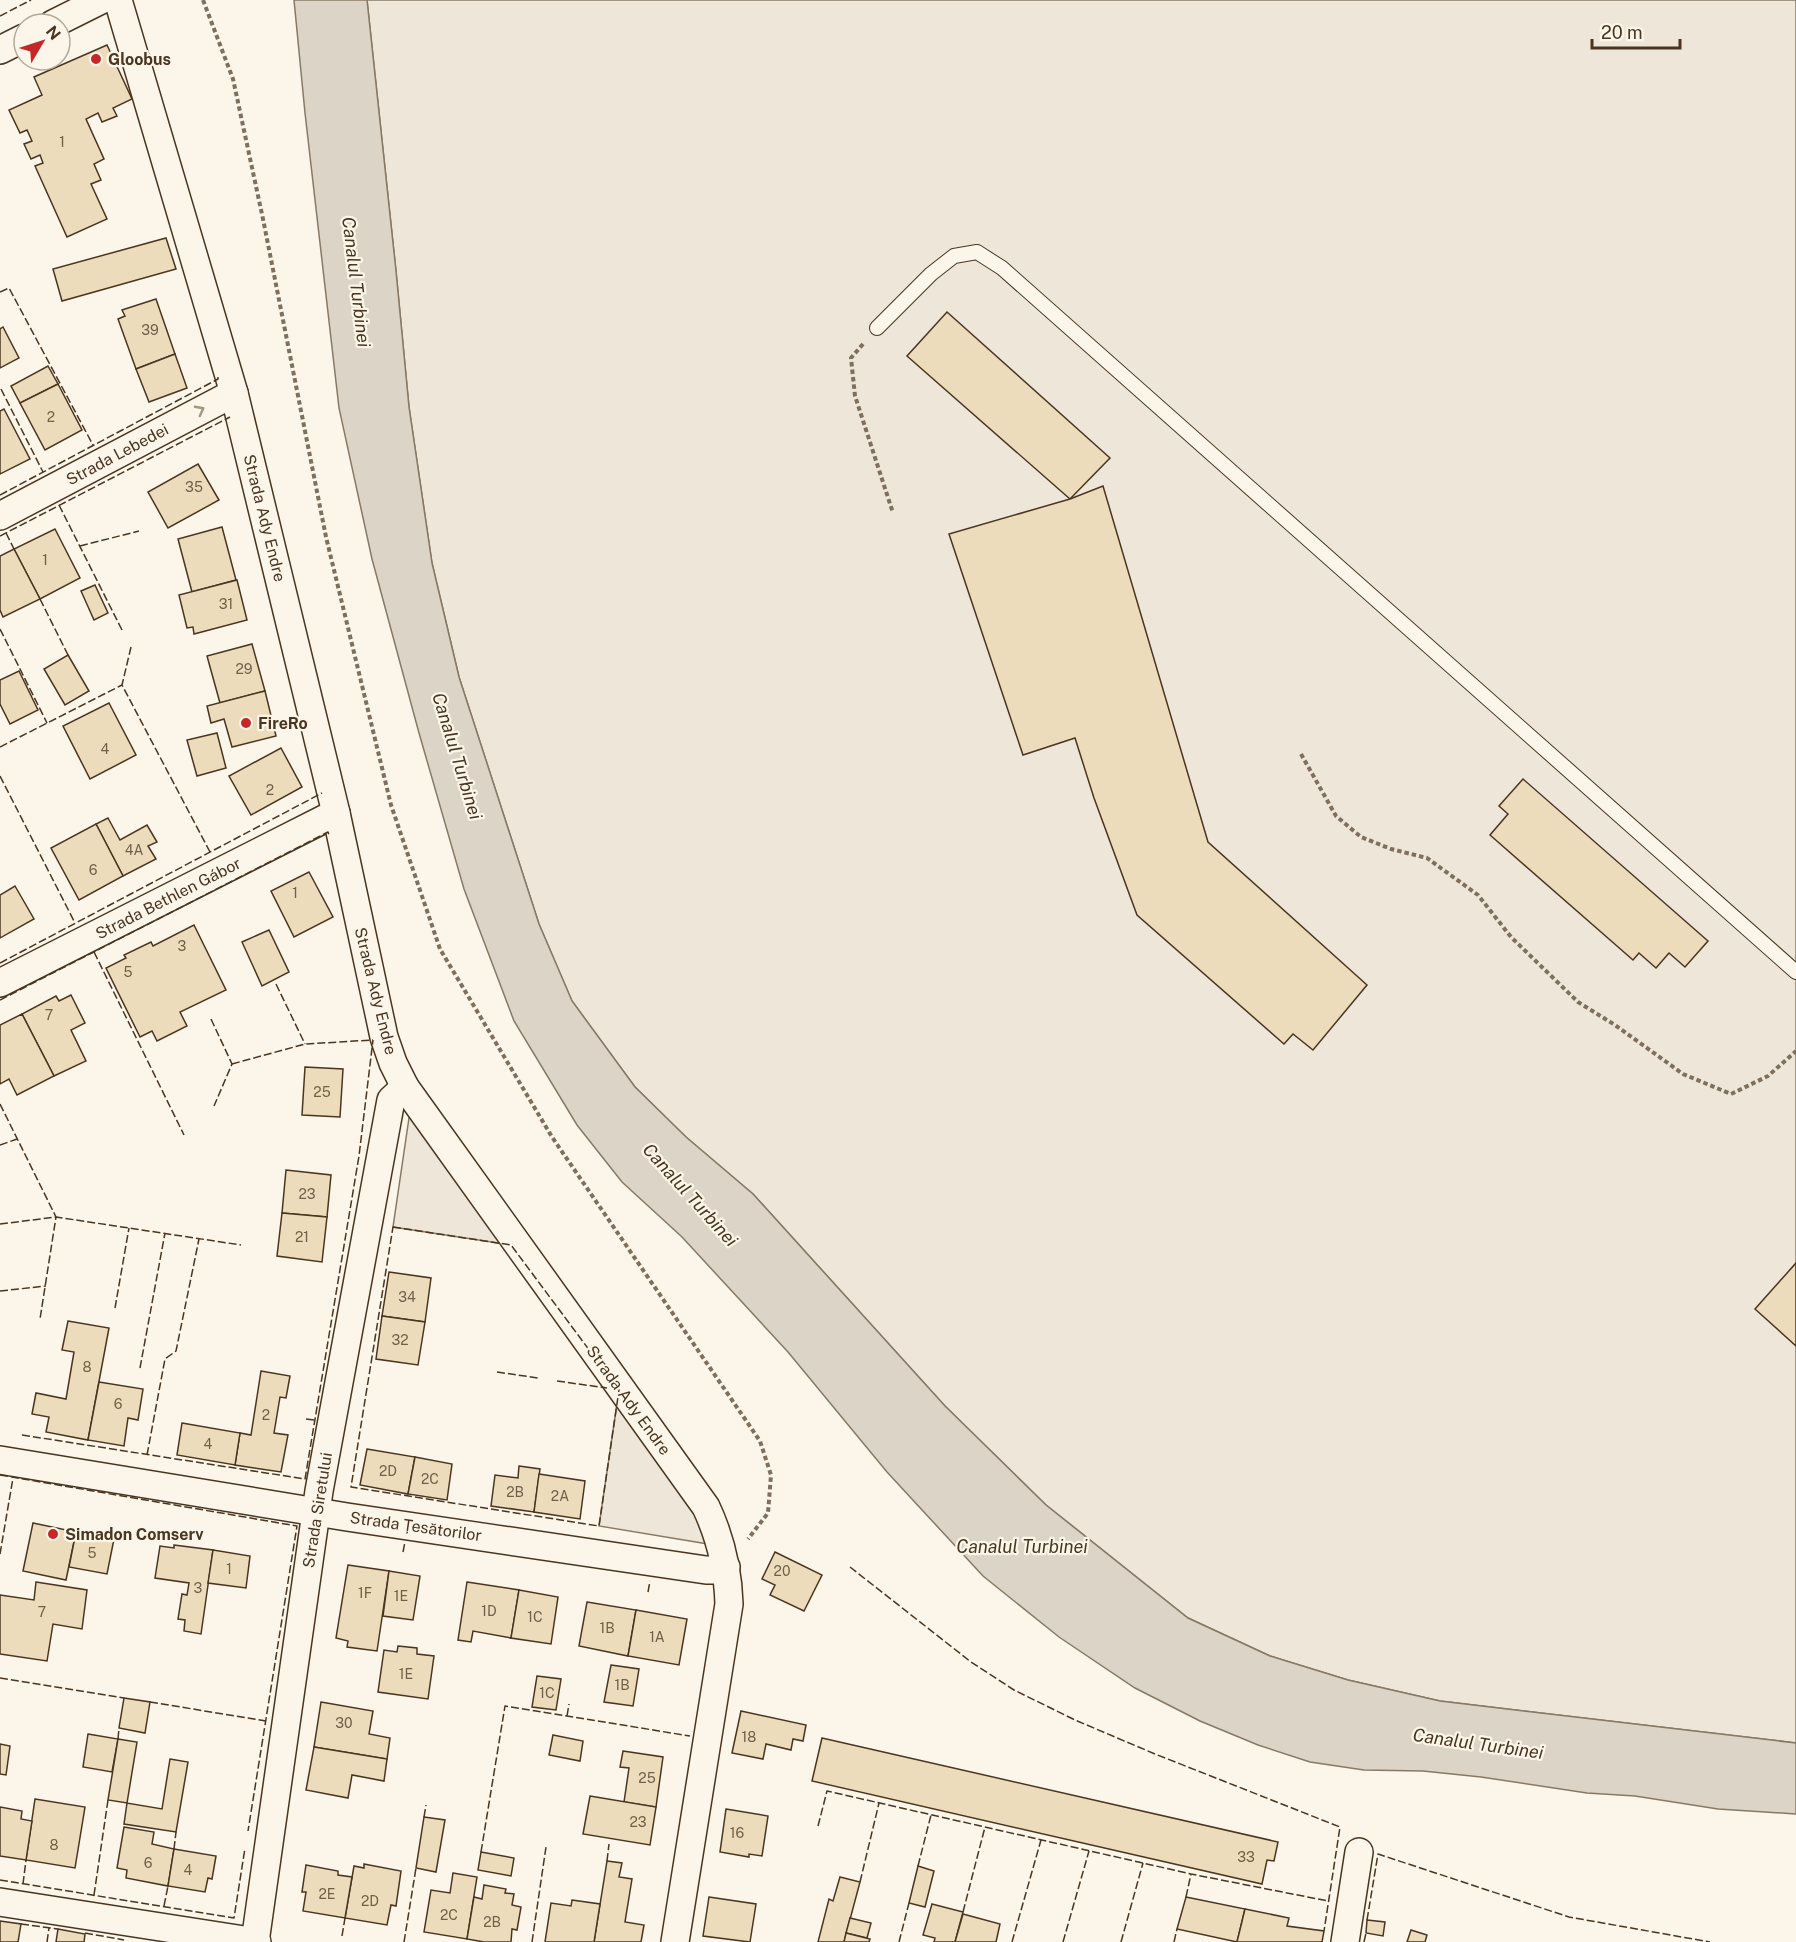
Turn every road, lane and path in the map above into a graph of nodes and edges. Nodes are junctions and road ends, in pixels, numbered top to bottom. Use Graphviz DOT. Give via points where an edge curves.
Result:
graph roads {
  1 [pos="101,0"];
  2 [pos="118,0"];
  3 [pos="204,0"];
  4 [pos="72,14"];
  5 [pos="877,328"];
  6 [pos="234,393"];
  7 [pos="893,513"];
  8 [pos="0,516"];
  9 [pos="1301,754"];
  10 [pos="336,813"];
  11 [pos="1796,972"];
  12 [pos="0,983"];
  13 [pos="1796,1051"];
  14 [pos="405,1088"];
  15 [pos="0,1461"];
  16 [pos="316,1511"];
  17 [pos="726,1567"];
  18 [pos="1359,1852"];
  19 [pos="0,1902"];
  20 [pos="256,1942"];
  21 [pos="675,1942"];
  22 [pos="1345,1942"];
  1 -- 4 [label="street"];
  2 -- 6 [label="street, Strada Ady Endre"];
  3 -- 17 [label="path" via="233,79 326,537 391,805 440,950 552,1137 760,1441 771,1475 768,1514"];
  5 -- 7 [label="path" via="851,358 855,396"];
  5 -- 11 [label="lane" via="954,256 977,252 1002,268"];
  8 -- 6 [label="street, Strada Lebedei, one-way"];
  6 -- 10 [label="street, Strada Ady Endre"];
  9 -- 13 [label="path" via="1336,816 1361,837 1427,858 1478,896 1511,937 1578,1002 1683,1074 1731,1094 1768,1076"];
  10 -- 12 [label="street, Strada Bethlen Gábor"];
  10 -- 14 [label="street, Strada Ady Endre" via="384,1036"];
  14 -- 16 [label="street, Strada Siretului" via="391,1100"];
  14 -- 17 [label="street, Strada Ady Endre" via="706,1507 718,1532"];
  15 -- 16 [label="street, Strada Țesătorilor"];
  16 -- 17 [label="street, Strada Țesătorilor" via="706,1570"];
  16 -- 20 [label="street, Strada Siretului"];
  17 -- 21 [label="street, Strada Ady Endre" via="729,1604"];
  18 -- 22 [label="street"];
  19 -- 20 [label="street"];
}
